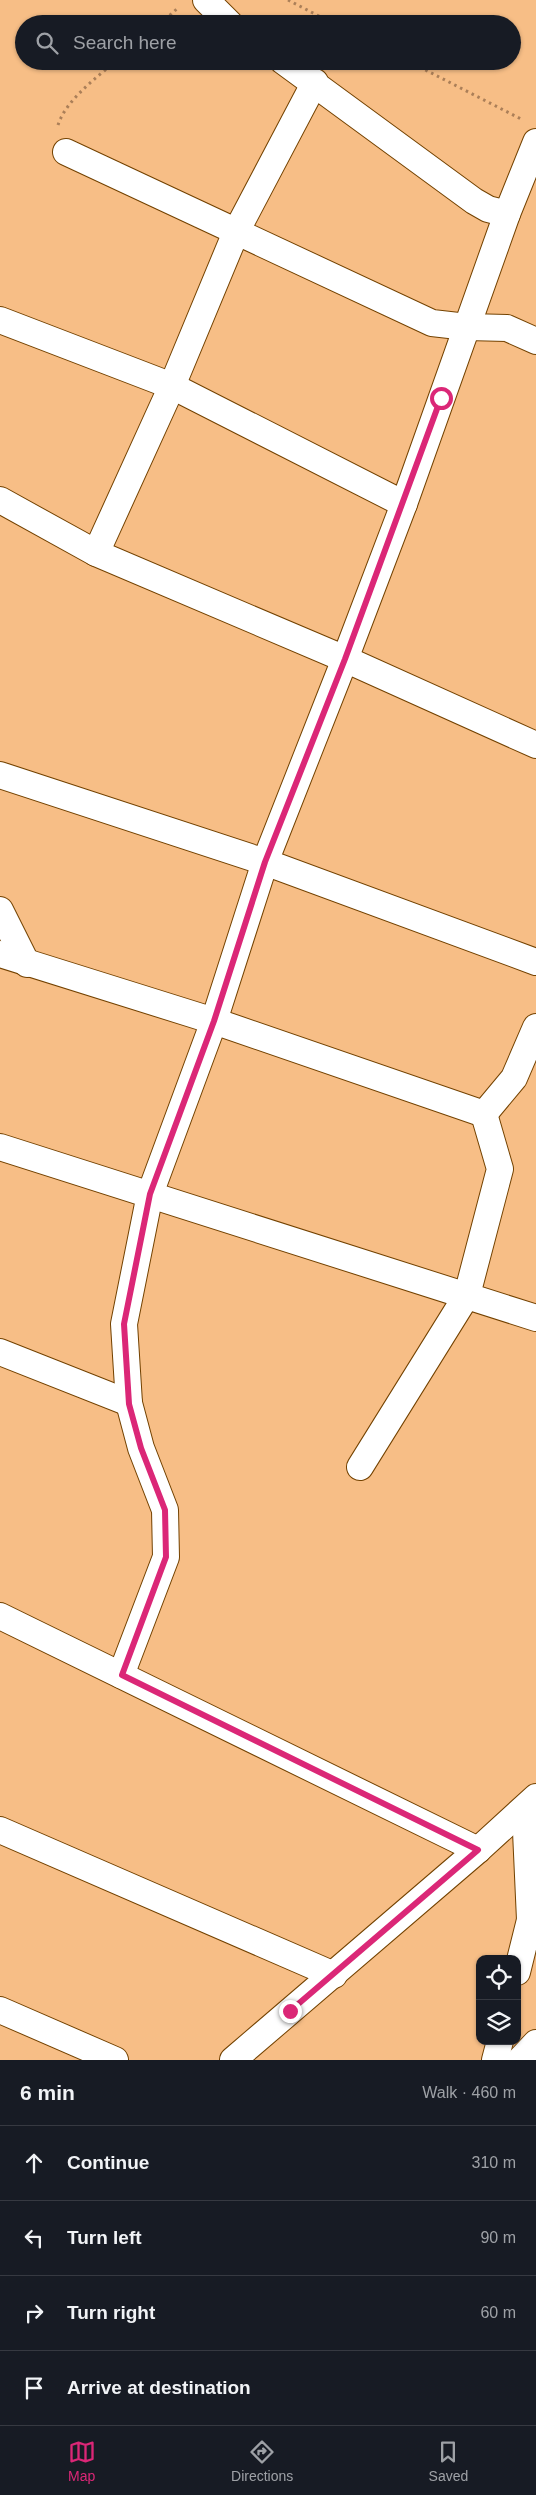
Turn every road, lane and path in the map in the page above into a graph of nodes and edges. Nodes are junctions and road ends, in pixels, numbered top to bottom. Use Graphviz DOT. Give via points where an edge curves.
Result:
graph roads {
  1 [pos="206,0"];
  2 [pos="288,0"];
  3 [pos="181,6"];
  4 [pos="170,15"];
  5 [pos="221,15"];
  6 [pos="317,15"];
  7 [pos="106,70"];
  8 [pos="297,70"];
  9 [pos="424,70"];
  10 [pos="315,82"];
  11 [pos="532,132"];
  12 [pos="66,152"];
  13 [pos="506,214"];
  14 [pos="236,232"];
  15 [pos="0,320"];
  16 [pos="467,327"];
  17 [pos="536,341"];
  18 [pos="172,386"];
  19 [pos="0,500"];
  20 [pos="404,504"];
  21 [pos="96,553"];
  22 [pos="345,659"];
  23 [pos="536,745"];
  24 [pos="0,775"];
  25 [pos="265,862"];
  26 [pos="0,910"];
  27 [pos="0,954"];
  28 [pos="536,962"];
  29 [pos="27,964"];
  30 [pos="214,1021"];
  31 [pos="536,1027"];
  32 [pos="484,1114"];
  33 [pos="0,1147"];
  34 [pos="150,1194"];
  35 [pos="466,1295"];
  36 [pos="536,1318"];
  37 [pos="0,1352"];
  38 [pos="129,1404"];
  39 [pos="360,1467"];
  40 [pos="0,1616"];
  41 [pos="122,1675"];
  42 [pos="531,1803"];
  43 [pos="0,1830"];
  44 [pos="478,1850"];
  45 [pos="533,1926"];
  46 [pos="521,1960"];
  47 [pos="334,1975"];
  48 [pos="0,2010"];
  49 [pos="536,2044"];
  50 [pos="499,2045"];
  51 [pos="115,2060"];
  52 [pos="233,2060"];
  53 [pos="495,2060"];
  54 [pos="520,2060"];
  1 -- 5 [label="street"];
  2 -- 6 [label="path"];
  3 -- 4 [label="path"];
  7 -- 12 [label="path" via="67,109 60,121 56,132 58,142"];
  8 -- 10 [label="street"];
  9 -- 11 [label="path"];
  10 -- 13 [label="street" via="474,201"];
  10 -- 14 [label="street"];
  11 -- 13 [label="street"];
  12 -- 14 [label="street"];
  13 -- 16 [label="street"];
  14 -- 16 [label="street" via="432,323"];
  14 -- 18 [label="street"];
  15 -- 18 [label="street"];
  16 -- 17 [label="street" via="507,328"];
  16 -- 20 [label="street"];
  18 -- 20 [label="street"];
  18 -- 21 [label="street"];
  19 -- 21 [label="street"];
  20 -- 22 [label="street"];
  21 -- 22 [label="street"];
  22 -- 23 [label="street"];
  22 -- 25 [label="street"];
  24 -- 25 [label="street"];
  25 -- 28 [label="street"];
  25 -- 30 [label="street"];
  26 -- 29 [label="street"];
  27 -- 29 [label="street"];
  29 -- 30 [label="street"];
  30 -- 32 [label="street"];
  30 -- 34 [label="street"];
  31 -- 32 [label="street" via="514,1078"];
  32 -- 35 [label="street" via="500,1169"];
  33 -- 34 [label="street"];
  34 -- 35 [label="street"];
  34 -- 38 [label="street" via="124,1324"];
  35 -- 36 [label="street"];
  35 -- 39 [label="street"];
  37 -- 38 [label="street"];
  38 -- 41 [label="street" via="141,1448 165,1510 166,1557"];
  40 -- 41 [label="street"];
  41 -- 44 [label="street"];
  42 -- 44 [label="street"];
  42 -- 45 [label="street"];
  43 -- 47 [label="street"];
  44 -- 47 [label="street"];
  45 -- 46 [label="street"];
  47 -- 52 [label="street"];
  48 -- 51 [label="street"];
  49 -- 54 [label="street"];
  50 -- 53 [label="street"];
}
